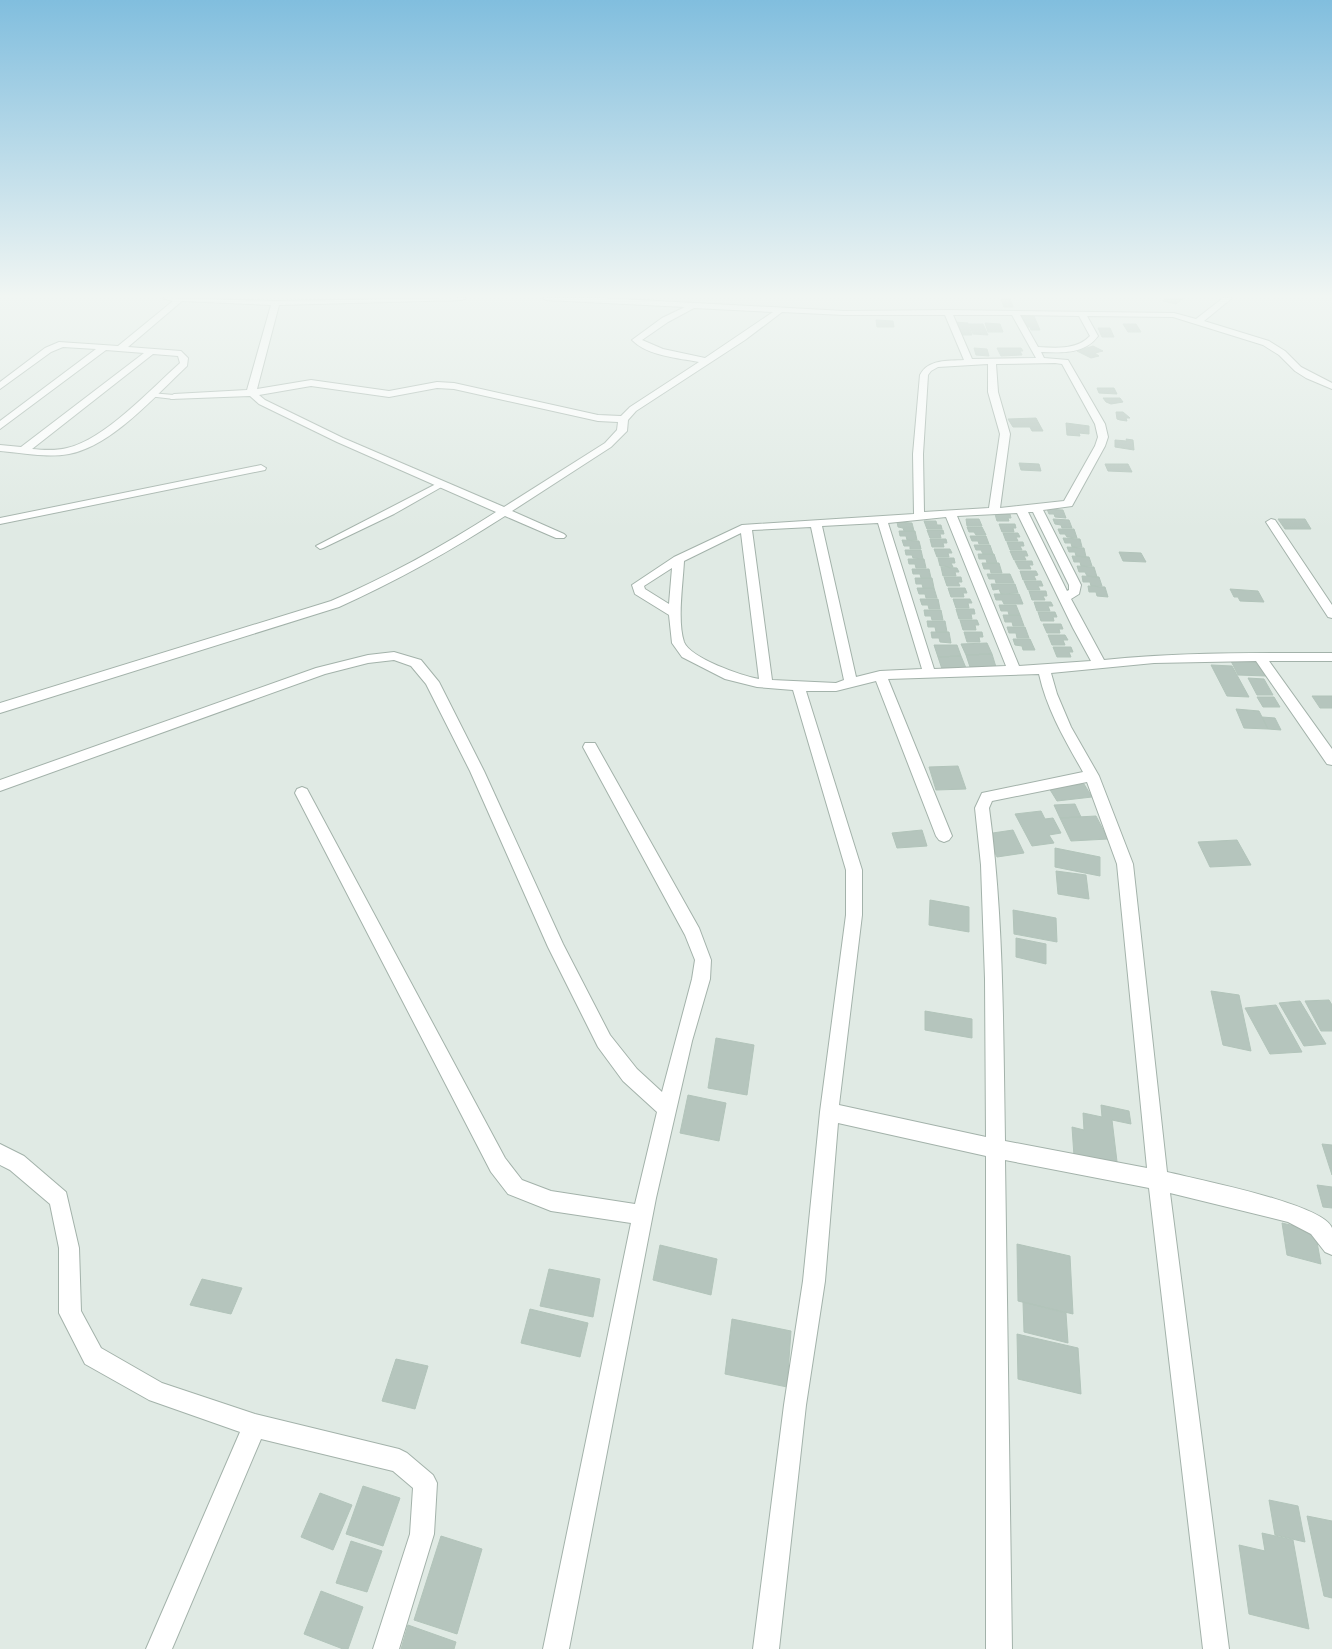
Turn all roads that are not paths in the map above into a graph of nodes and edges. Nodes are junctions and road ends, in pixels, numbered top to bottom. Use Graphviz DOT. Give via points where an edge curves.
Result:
graph roads {
  1 [pos="15,375"];
  2 [pos="67,375"];
  3 [pos="121,375"];
  4 [pos="172,375"];
  5 [pos="255,375"];
  6 [pos="684,375"];
  7 [pos="924,375"];
  8 [pos="992,375"];
  9 [pos="1072,375"];
  10 [pos="1309,375"];
  11 [pos="0,386"];
  12 [pos="1332,386"];
  13 [pos="252,393"];
  14 [pos="150,394"];
  15 [pos="174,397"];
  16 [pos="624,419"];
  17 [pos="0,426"];
  18 [pos="0,448"];
  19 [pos="24,450"];
  20 [pos="261,468"];
  21 [pos="441,485"];
  22 [pos="1036,508"];
  23 [pos="994,510"];
  24 [pos="1021,510"];
  25 [pos="504,513"];
  26 [pos="950,513"];
  27 [pos="919,516"];
  28 [pos="882,520"];
  29 [pos="0,521"];
  30 [pos="1271,522"];
  31 [pos="816,525"];
  32 [pos="746,527"];
  33 [pos="560,536"];
  34 [pos="320,546"];
  35 [pos="678,559"];
  36 [pos="1064,598"];
  37 [pos="675,613"];
  38 [pos="1332,614"];
  39 [pos="1332,657"];
  40 [pos="1260,658"];
  41 [pos="1100,665"];
  42 [pos="1014,670"];
  43 [pos="1044,670"];
  44 [pos="930,672"];
  45 [pos="880,675"];
  46 [pos="851,683"];
  47 [pos="766,684"];
  48 [pos="798,686"];
  49 [pos="0,708"];
  50 [pos="590,747"];
  51 [pos="1332,760"];
  52 [pos="1092,776"];
  53 [pos="0,786"];
  54 [pos="302,793"];
  55 [pos="944,836"];
  56 [pos="667,1109"];
  57 [pos="829,1112"];
  58 [pos="996,1149"];
  59 [pos="0,1154"];
  60 [pos="1158,1180"];
  61 [pos="643,1215"];
  62 [pos="1332,1245"];
  63 [pos="255,1426"];
  64 [pos="160,1649"];
  65 [pos="386,1649"];
  66 [pos="556,1649"];
  67 [pos="766,1649"];
  68 [pos="999,1649"];
  69 [pos="1216,1649"];
  1 -- 11 [label="street"];
  2 -- 17 [label="street"];
  3 -- 19 [label="street"];
  4 -- 14 [label="street"];
  5 -- 13 [label="street"];
  6 -- 16 [label="street" via="633,409"];
  7 -- 27 [label="street" via="918,454"];
  8 -- 23 [label="street" via="993,392 1005,434"];
  9 -- 22 [label="street" via="1100,424 1103,437 1068,504"];
  10 -- 12 [label="street"];
  13 -- 15 [label="street"];
  13 -- 16 [label="street" via="311,383 389,394 437,385 454,386 598,418"];
  13 -- 21 [label="street" via="262,402 340,440"];
  14 -- 15 [label="lane"];
  14 -- 19 [label="street" via="87,446 50,453"];
  16 -- 25 [label="street" via="622,431 608,445"];
  18 -- 19 [label="street"];
  20 -- 29 [label="street"];
  21 -- 25 [label="street"];
  21 -- 34 [label="lane"];
  22 -- 24 [label="street"];
  22 -- 36 [label="street" via="1075,586 1075,591"];
  23 -- 24 [label="street"];
  23 -- 26 [label="street"];
  24 -- 36 [label="street"];
  25 -- 33 [label="street"];
  25 -- 49 [label="street" via="385,582 335,604"];
  26 -- 27 [label="street"];
  26 -- 42 [label="street"];
  27 -- 28 [label="street"];
  28 -- 31 [label="street"];
  28 -- 44 [label="street"];
  30 -- 38 [label="street"];
  31 -- 32 [label="street" via="761,524"];
  31 -- 46 [label="street"];
  32 -- 35 [label="street"];
  32 -- 47 [label="street"];
  35 -- 37 [label="street"];
  35 -- 37 [label="street" via="638,585 639,591"];
  36 -- 41 [label="street"];
  37 -- 47 [label="street" via="678,643 686,654 730,676"];
  39 -- 40 [label="street"];
  40 -- 41 [label="street" via="1154,659"];
  40 -- 51 [label="street"];
  41 -- 43 [label="street"];
  42 -- 43 [label="street"];
  42 -- 44 [label="street"];
  43 -- 52 [label="street" via="1064,728"];
  44 -- 45 [label="street"];
  45 -- 46 [label="street"];
  45 -- 55 [label="street"];
  46 -- 48 [label="street" via="836,687"];
  47 -- 48 [label="street"];
  48 -- 57 [label="street" via="854,870 854,915"];
  50 -- 56 [label="street" via="693,933 703,960 701,979"];
  52 -- 58 [label="street" via="988,797 982,808 989,866 994,980"];
  52 -- 60 [label="street" via="1125,864"];
  53 -- 56 [label="street" via="321,671 394,656 416,663 432,682 477,771 556,948 604,1041 630,1075"];
  54 -- 61 [label="street" via="498,1165 515,1187 551,1201"];
  56 -- 61 [label="street"];
  57 -- 58 [label="street"];
  57 -- 67 [label="street" via="814,1281 795,1405"];
  58 -- 60 [label="street"];
  58 -- 68 [label="street"];
  59 -- 63 [label="street" via="17,1163 59,1199 69,1248 70,1313 93,1356 157,1392"];
  60 -- 62 [label="street" via="1290,1213 1318,1227"];
  60 -- 69 [label="street"];
  61 -- 66 [label="street"];
  63 -- 64 [label="street"];
  63 -- 65 [label="street" via="399,1461 424,1483 422,1534"];
}
